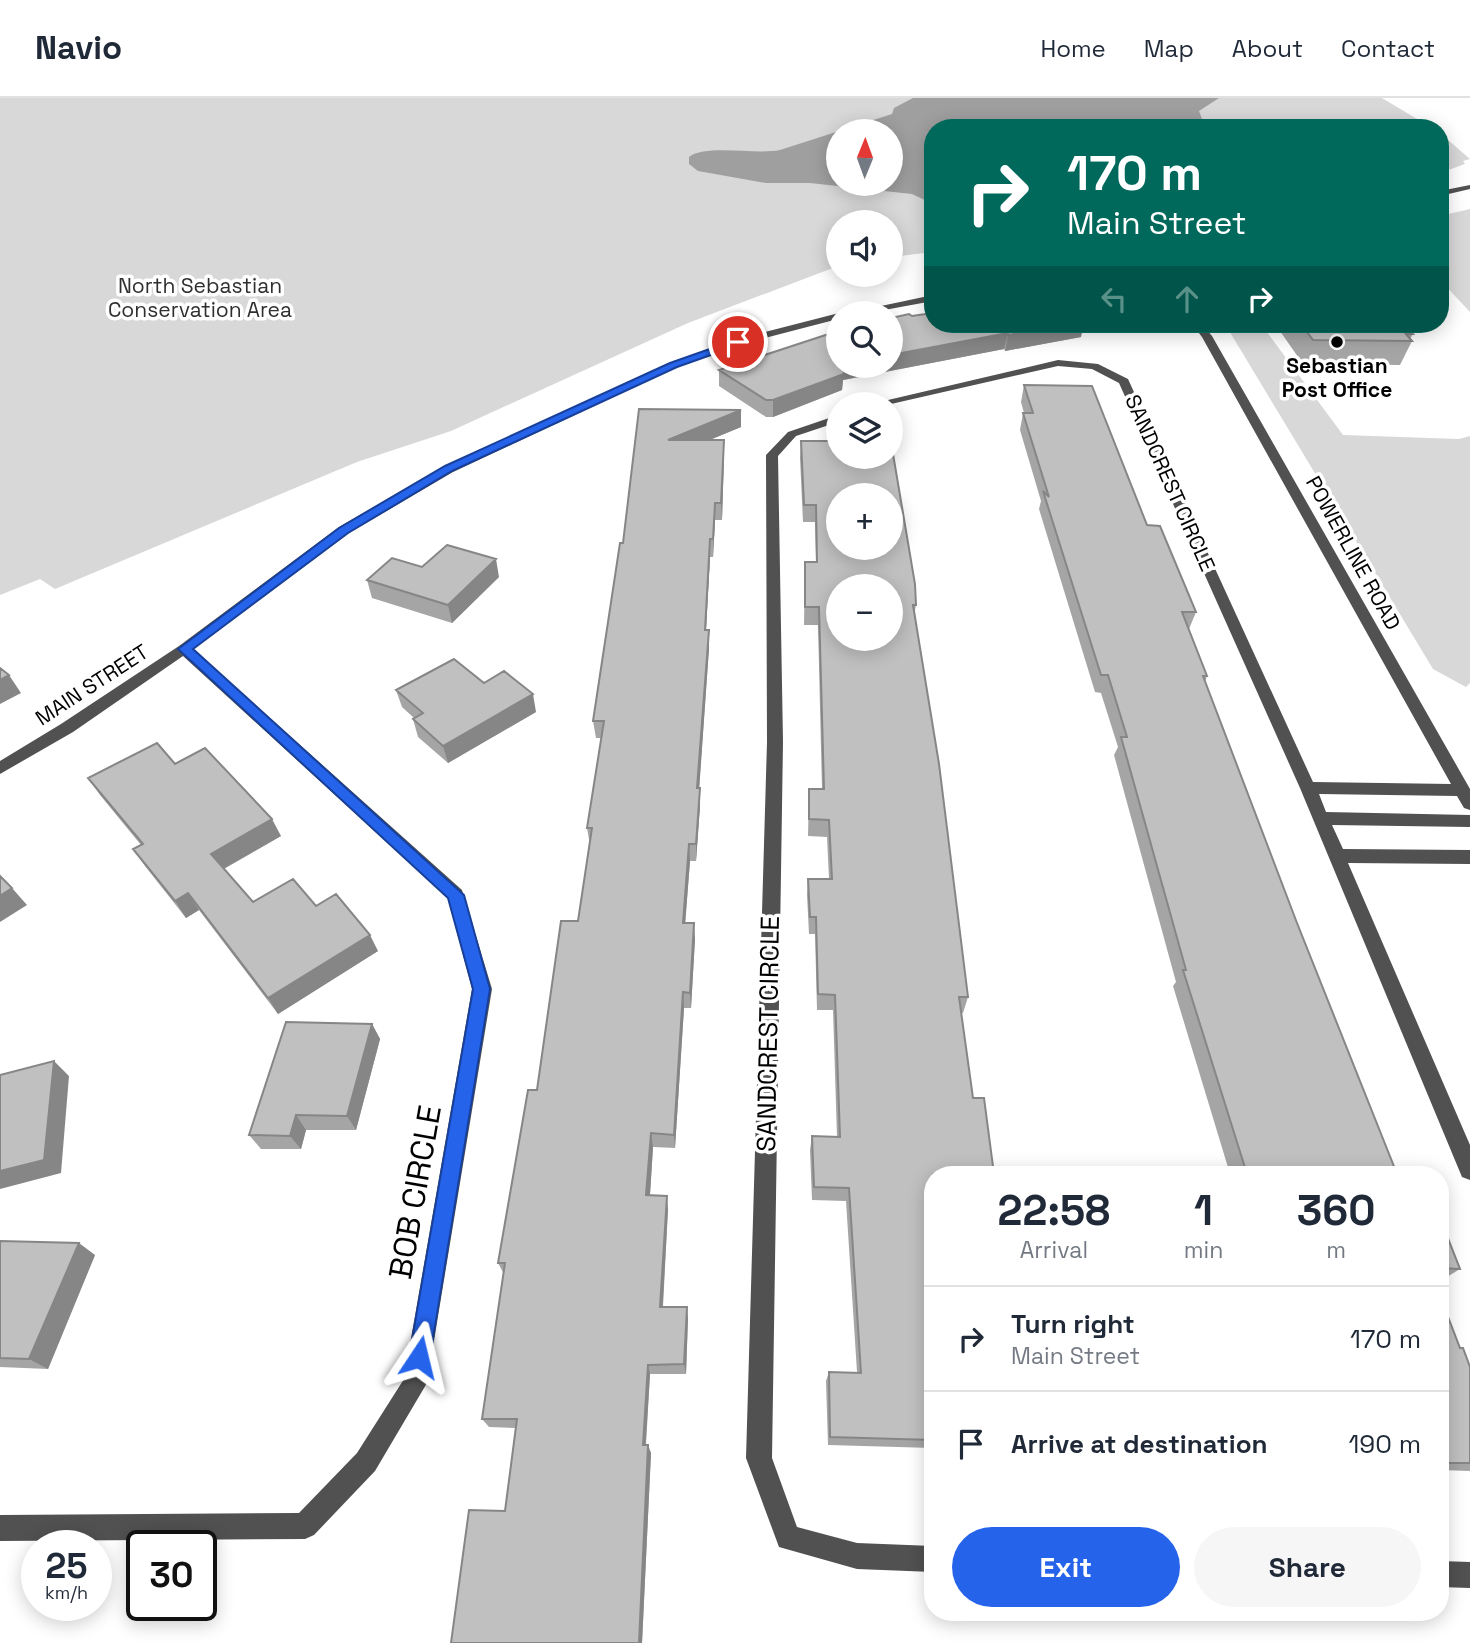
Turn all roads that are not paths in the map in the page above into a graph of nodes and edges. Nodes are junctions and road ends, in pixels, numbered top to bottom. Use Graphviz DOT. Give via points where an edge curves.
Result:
graph roads {
  1 [pos="1470,187"];
  2 [pos="1449,192"];
  3 [pos="924,300"];
  4 [pos="903,304"];
  5 [pos="826,319"];
  6 [pos="1204,333"];
  7 [pos="903,398"];
  8 [pos="826,422"];
  9 [pos="184,649"];
  10 [pos="0,768"];
  11 [pos="1308,788"];
  12 [pos="1466,797"];
  13 [pos="1321,818"];
  14 [pos="1470,821"];
  15 [pos="1337,856"];
  16 [pos="1470,857"];
  17 [pos="1470,1170"];
  18 [pos="0,1528"];
  19 [pos="924,1559"];
  20 [pos="1449,1574"];
  21 [pos="1470,1575"];
  1 -- 2 [label="street"];
  3 -- 4 [label="street"];
  5 -- 9 [label="street, MAIN STREET" via="673,365 449,469 344,530"];
  6 -- 12 [label="street, POWERLINE ROAD"];
  7 -- 11 [label="street, SANDCREST CIRCLE" via="1058,363 1094,366 1124,381"];
  8 -- 19 [label="street, SANDCREST CIRCLE" via="792,434 772,455 775,742 759,1458 788,1538 857,1556"];
  9 -- 10 [label="street, MAIN STREET"];
  9 -- 18 [label="street, BOB CIRCLE" via="456,895 482,989 415,1383 366,1462 305,1526"];
  11 -- 12 [label="street"];
  11 -- 13 [label="street, SANDCREST CIRCLE"];
  13 -- 14 [label="street"];
  13 -- 15 [label="street, SANDCREST CIRCLE"];
  15 -- 16 [label="street"];
  15 -- 17 [label="street, SANDCREST CIRCLE"];
  20 -- 21 [label="street"];
}
